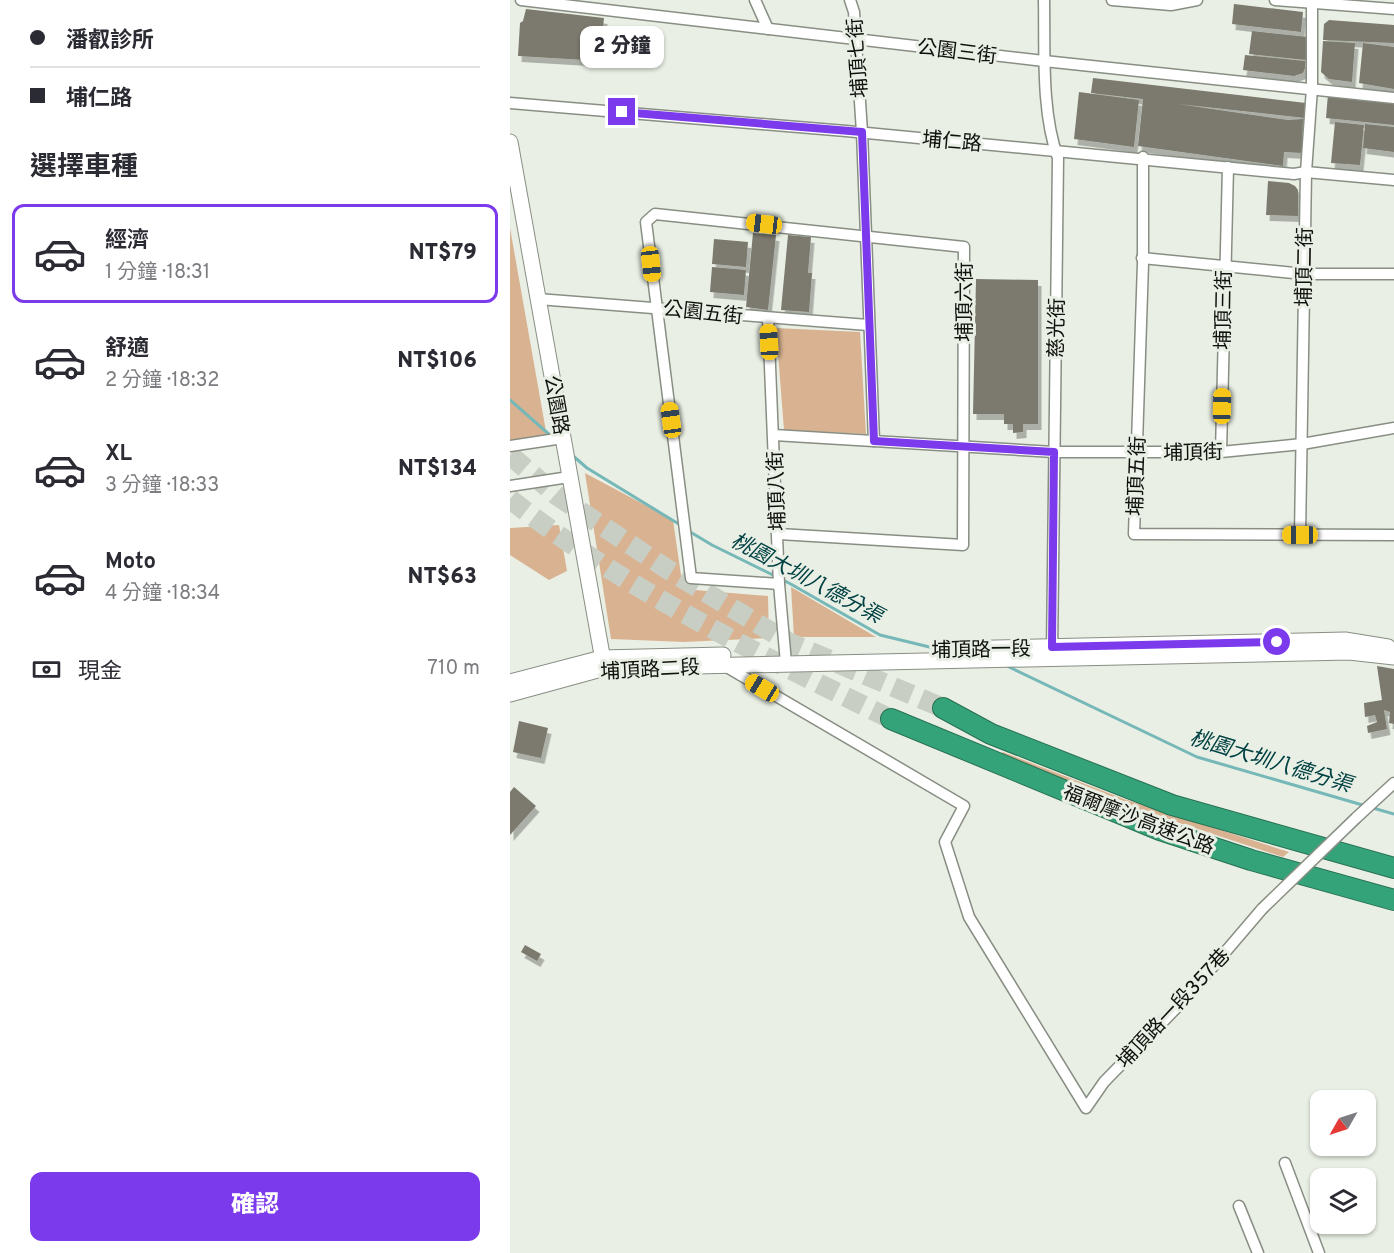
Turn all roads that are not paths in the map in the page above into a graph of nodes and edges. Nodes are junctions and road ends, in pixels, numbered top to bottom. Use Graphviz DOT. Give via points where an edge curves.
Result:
graph roads {
  1 [pos="521,0"];
  2 [pos="755,0"];
  3 [pos="850,0"];
  4 [pos="1044,0"];
  5 [pos="1112,0"];
  6 [pos="1197,0"];
  7 [pos="1275,0"];
  8 [pos="1312,2"];
  9 [pos="1171,3"];
  10 [pos="607,5"];
  11 [pos="1394,9"];
  12 [pos="768,29"];
  13 [pos="855,39"];
  14 [pos="1044,61"];
  15 [pos="1312,88"];
  16 [pos="1394,98"];
  17 [pos="510,103"];
  18 [pos="862,132"];
  19 [pos="510,142"];
  20 [pos="1055,150"];
  21 [pos="1143,157"];
  22 [pos="1228,167"];
  23 [pos="1306,172"];
  24 [pos="1394,180"];
  25 [pos="867,237"];
  26 [pos="1142,258"];
  27 [pos="1224,268"];
  28 [pos="1304,274"];
  29 [pos="1394,274"];
  30 [pos="538,299"];
  31 [pos="656,307"];
  32 [pos="768,318"];
  33 [pos="868,325"];
  34 [pos="1394,428"];
  35 [pos="774,435"];
  36 [pos="562,438"];
  37 [pos="874,441"];
  38 [pos="1302,444"];
  39 [pos="510,446"];
  40 [pos="964,446"];
  41 [pos="1054,452"];
  42 [pos="1136,452"];
  43 [pos="1221,452"];
  44 [pos="569,477"];
  45 [pos="510,486"];
  46 [pos="778,534"];
  47 [pos="1300,535"];
  48 [pos="1394,535"];
  49 [pos="779,584"];
  50 [pos="1394,648"];
  51 [pos="1052,653"];
  52 [pos="1394,657"];
  53 [pos="786,658"];
  54 [pos="717,660"];
  55 [pos="603,663"];
  56 [pos="510,682"];
  57 [pos="510,694"];
  58 [pos="943,708"];
  59 [pos="891,719"];
  60 [pos="991,734"];
  61 [pos="984,758"];
  62 [pos="1394,783"];
  63 [pos="1394,868"];
  64 [pos="1394,900"];
  65 [pos="1285,1163"];
  66 [pos="1239,1206"];
  67 [pos="1258,1253"];
  68 [pos="1319,1253"];
  1 -- 10 [label="street, 公園三街"];
  2 -- 12 [label="street"];
  3 -- 13 [label="street, 埔頂七街"];
  4 -- 14 [label="street, 慈光街"];
  5 -- 9 [label="street"];
  6 -- 9 [label="street"];
  7 -- 8 [label="street"];
  8 -- 11 [label="street"];
  8 -- 15 [label="street, 埔頂二街"];
  10 -- 12 [label="street, 公園三街"];
  12 -- 13 [label="street, 公園三街"];
  13 -- 14 [label="street, 公園三街"];
  13 -- 18 [label="street, 埔頂七街"];
  14 -- 15 [label="street, 公園三街"];
  14 -- 20 [label="street, 慈光街"];
  15 -- 16 [label="street, 公園三街"];
  15 -- 23 [label="street, 埔頂二街"];
  17 -- 18 [label="street, 埔仁路"];
  18 -- 20 [label="street, 埔仁路"];
  18 -- 25 [label="street, 埔頂七街"];
  19 -- 30 [label="street, 公園路"];
  20 -- 21 [label="street, 埔仁路"];
  20 -- 41 [label="street, 慈光街" via="1058,158"];
  21 -- 22 [label="street, 埔仁路"];
  21 -- 26 [label="street, 埔頂五街"];
  22 -- 23 [label="street, 埔仁路"];
  22 -- 27 [label="street, 埔頂三街"];
  23 -- 24 [label="street, 埔仁路"];
  23 -- 28 [label="street, 埔頂二街"];
  25 -- 31 [label="street, 埔頂六街" via="655,214 646,222"];
  25 -- 33 [label="street, 埔頂七街"];
  25 -- 40 [label="street, 埔頂六街" via="964,247"];
  26 -- 27 [label="street"];
  26 -- 42 [label="street, 埔頂五街"];
  27 -- 28 [label="street"];
  27 -- 43 [label="street, 埔頂三街"];
  28 -- 29 [label="street"];
  28 -- 38 [label="street, 埔頂二街"];
  30 -- 31 [label="street, 公園五街"];
  30 -- 36 [label="street, 公園路"];
  31 -- 32 [label="street, 公園五街"];
  31 -- 49 [label="street, 埔頂六街" via="692,578"];
  32 -- 33 [label="street, 公園五街"];
  32 -- 35 [label="street, 埔頂八街"];
  33 -- 37 [label="street, 埔頂七街"];
  34 -- 38 [label="street, 埔頂街"];
  35 -- 37 [label="street, 埔頂街"];
  35 -- 46 [label="street, 埔頂八街"];
  36 -- 39 [label="street"];
  36 -- 44 [label="street, 公園路"];
  37 -- 40 [label="street, 埔頂街"];
  38 -- 43 [label="street, 埔頂街"];
  38 -- 47 [label="street, 埔頂二街"];
  40 -- 41 [label="street, 埔頂街"];
  40 -- 46 [label="street, 埔頂六街" via="963,545"];
  41 -- 42 [label="street, 埔頂街"];
  41 -- 51 [label="street, 慈光街"];
  42 -- 43 [label="street, 埔頂街"];
  42 -- 47 [label="street, 埔頂五街" via="1134,534"];
  44 -- 45 [label="street"];
  44 -- 55 [label="street, 公園路"];
  46 -- 49 [label="street, 埔頂八街"];
  47 -- 48 [label="street, 埔頂五街"];
  49 -- 53 [label="street, 埔頂八街"];
  50 -- 51 [label="street, 埔頂路一段" via="1345,640"];
  51 -- 52 [label="street, 埔頂路一段" via="1349,652"];
  51 -- 53 [label="street, 埔頂路一段"];
  53 -- 54 [label="street, 埔頂路一段"];
  54 -- 55 [label="street, 埔頂路二段" via="639,670"];
  54 -- 62 [label="street, 埔頂路一段357巷, bridge" via="964,806 945,842 969,917 1086,1108 1104,1082 1186,998 1262,909"];
  55 -- 56 [label="street, 埔頂路二段"];
  55 -- 57 [label="street, 埔頂路二段"];
  58 -- 60 [label="highway, 福爾摩沙高速公路"];
  59 -- 61 [label="highway, 福爾摩沙高速公路"];
  60 -- 61 [label="highway"];
  60 -- 63 [label="highway, 福爾摩沙高速公路" via="1172,805"];
  61 -- 64 [label="highway, 福爾摩沙高速公路" via="1160,830"];
  65 -- 68 [label="street"];
  66 -- 67 [label="street"];
}
